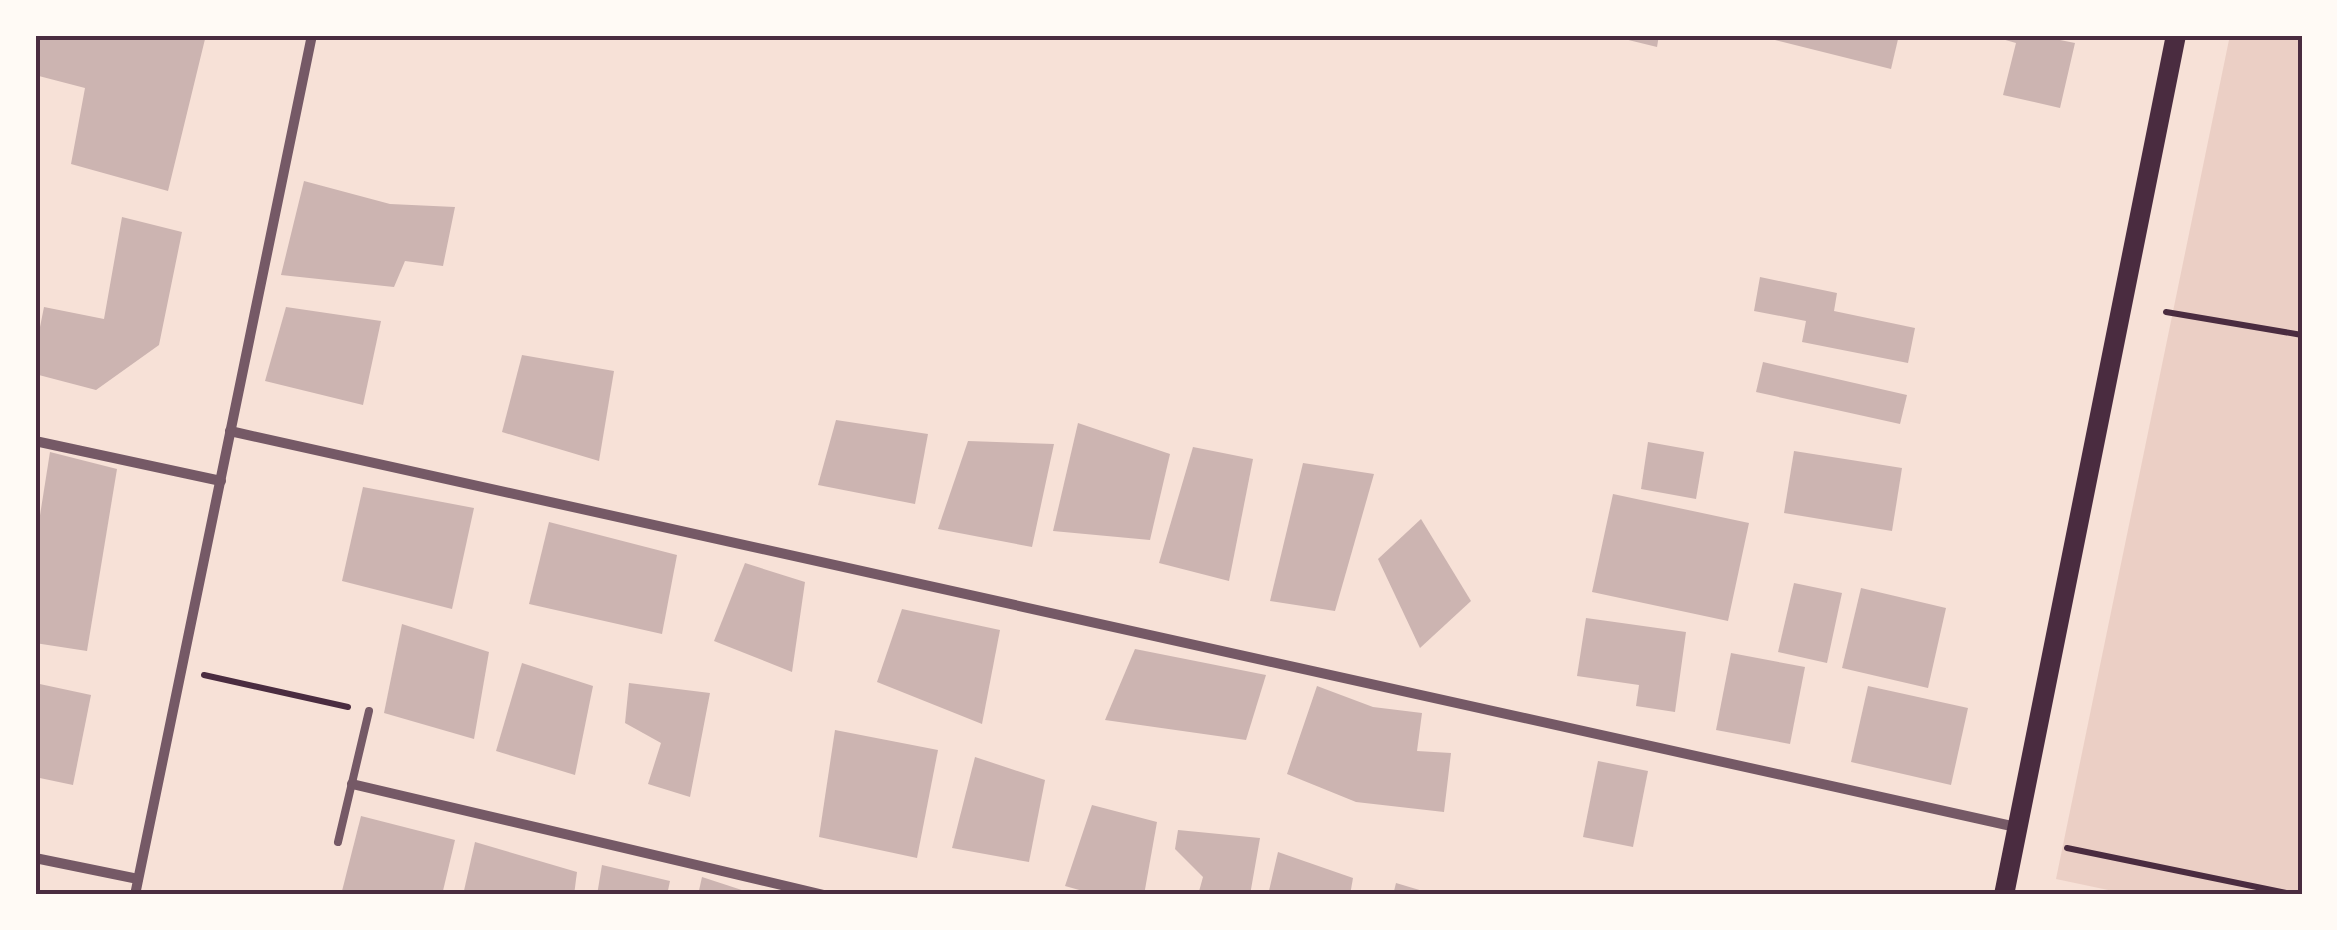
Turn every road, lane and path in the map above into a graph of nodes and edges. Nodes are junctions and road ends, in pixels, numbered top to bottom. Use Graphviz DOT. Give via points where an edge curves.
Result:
graph roads {
  1 [pos="2176,35"];
  2 [pos="307,36"];
  3 [pos="2166,312"];
  4 [pos="2302,334"];
  5 [pos="230,431"];
  6 [pos="35,440"];
  7 [pos="221,481"];
  8 [pos="182,670"];
  9 [pos="369,711"];
  10 [pos="352,784"];
  11 [pos="2016,827"];
  12 [pos="338,842"];
  13 [pos="2067,848"];
  14 [pos="35,858"];
  15 [pos="138,879"];
  16 [pos="134,895"];
  17 [pos="824,895"];
  18 [pos="2006,895"];
  19 [pos="2296,895"];
  1 -- 11 [label="main road"];
  2 -- 5 [label="street"];
  3 -- 4 [label="path"];
  5 -- 7 [label="street"];
  5 -- 11 [label="street"];
  6 -- 7 [label="street"];
  7 -- 8 [label="street"];
  8 -- 9 [label="path"];
  8 -- 15 [label="street"];
  9 -- 10 [label="lane"];
  10 -- 12 [label="lane"];
  10 -- 17 [label="street"];
  11 -- 18 [label="main road"];
  13 -- 19 [label="path"];
  14 -- 15 [label="street"];
  15 -- 16 [label="street"];
}
